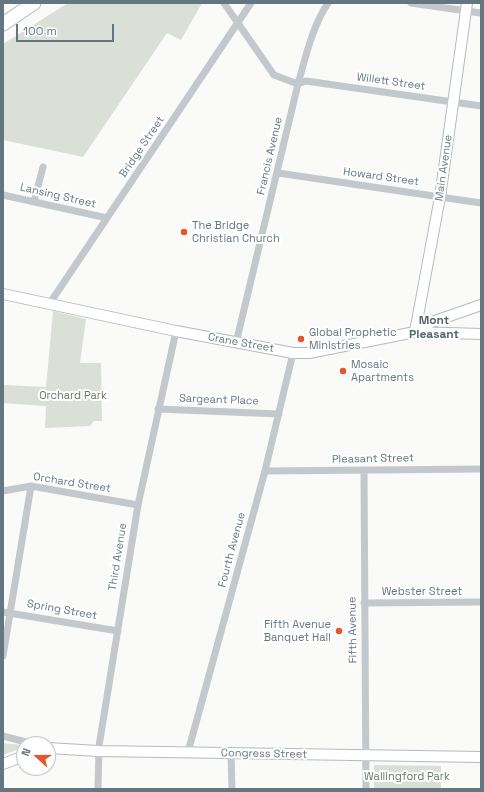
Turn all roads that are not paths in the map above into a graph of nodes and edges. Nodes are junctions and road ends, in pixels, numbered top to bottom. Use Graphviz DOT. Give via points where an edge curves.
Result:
graph roads {
  1 [pos="24,3"];
  2 [pos="34,3"];
  3 [pos="224,3"];
  4 [pos="251,3"];
  5 [pos="328,3"];
  6 [pos="411,3"];
  7 [pos="467,7"];
  8 [pos="481,13"];
  9 [pos="3,15"];
  10 [pos="238,23"];
  11 [pos="3,24"];
  12 [pos="298,84"];
  13 [pos="453,102"];
  14 [pos="481,106"];
  15 [pos="43,167"];
  16 [pos="278,173"];
  17 [pos="3,195"];
  18 [pos="440,197"];
  19 [pos="34,202"];
  20 [pos="481,203"];
  21 [pos="107,218"];
  22 [pos="3,294"];
  23 [pos="50,303"];
  24 [pos="481,304"];
  25 [pos="176,331"];
  26 [pos="415,332"];
  27 [pos="481,334"];
  28 [pos="236,343"];
  29 [pos="293,353"];
  30 [pos="158,409"];
  31 [pos="279,414"];
  32 [pos="481,469"];
  33 [pos="265,471"];
  34 [pos="364,471"];
  35 [pos="31,486"];
  36 [pos="3,491"];
  37 [pos="138,505"];
  38 [pos="481,602"];
  39 [pos="364,603"];
  40 [pos="7,612"];
  41 [pos="118,631"];
  42 [pos="3,656"];
  43 [pos="3,736"];
  44 [pos="16,739"];
  45 [pos="56,748"];
  46 [pos="98,751"];
  47 [pos="188,752"];
  48 [pos="231,754"];
  49 [pos="366,756"];
  50 [pos="481,757"];
  51 [pos="16,759"];
  52 [pos="3,764"];
  53 [pos="98,789"];
  54 [pos="232,789"];
  55 [pos="366,789"];
  1 -- 9 [label="highway"];
  2 -- 11 [label="highway"];
  3 -- 10 [label="street"];
  4 -- 10 [label="street, Bridge Street"];
  5 -- 12 [label="street, Francis Avenue" via="310,39"];
  6 -- 7 [label="street"];
  7 -- 8 [label="street"];
  7 -- 13 [label="street, Main Avenue"];
  10 -- 12 [label="street" via="274,74"];
  10 -- 21 [label="street, Bridge Street"];
  12 -- 13 [label="street, Willett Street" via="306,81"];
  12 -- 16 [label="street, Francis Avenue"];
  13 -- 14 [label="street, Willett Street"];
  13 -- 18 [label="street, Main Avenue"];
  15 -- 19 [label="street"];
  16 -- 18 [label="street, Howard Street"];
  16 -- 28 [label="street, Francis Avenue"];
  17 -- 19 [label="street, Lansing Street"];
  18 -- 20 [label="street, Howard Street"];
  18 -- 26 [label="street, Main Avenue"];
  19 -- 21 [label="street, Lansing Street"];
  21 -- 23 [label="street, Bridge Street"];
  22 -- 23 [label="street, Crane Street"];
  23 -- 25 [label="street, Crane Street"];
  24 -- 26 [label="street" via="432,322"];
  25 -- 28 [label="street, Crane Street"];
  25 -- 30 [label="street, Third Avenue"];
  26 -- 27 [label="street, Crane Street"];
  26 -- 29 [label="street, Crane Street" via="309,353"];
  28 -- 29 [label="street, Crane Street"];
  29 -- 31 [label="street, Fourth Avenue"];
  30 -- 31 [label="street, Sargeant Place"];
  30 -- 37 [label="street, Third Avenue"];
  31 -- 33 [label="street, Fourth Avenue"];
  32 -- 34 [label="street, Pleasant Street"];
  33 -- 34 [label="street, Pleasant Street"];
  33 -- 47 [label="street, Fourth Avenue"];
  34 -- 39 [label="street, Fifth Avenue"];
  35 -- 36 [label="street, Orchard Street"];
  35 -- 37 [label="street, Orchard Street"];
  35 -- 40 [label="street"];
  37 -- 41 [label="street, Third Avenue"];
  38 -- 39 [label="street, Webster Street"];
  39 -- 49 [label="street, Fifth Avenue"];
  40 -- 41 [label="street, Spring Street"];
  40 -- 42 [label="street"];
  41 -- 46 [label="street, Third Avenue"];
  43 -- 44 [label="street"];
  45 -- 46 [label="street, Congress Street"];
  46 -- 47 [label="street, Congress Street"];
  46 -- 53 [label="street, Third Avenue"];
  47 -- 48 [label="street, Congress Street"];
  48 -- 49 [label="street, Congress Street"];
  48 -- 54 [label="street"];
  49 -- 50 [label="street, Congress Street"];
  49 -- 55 [label="street, Fifth Avenue"];
  51 -- 52 [label="street"];
}
